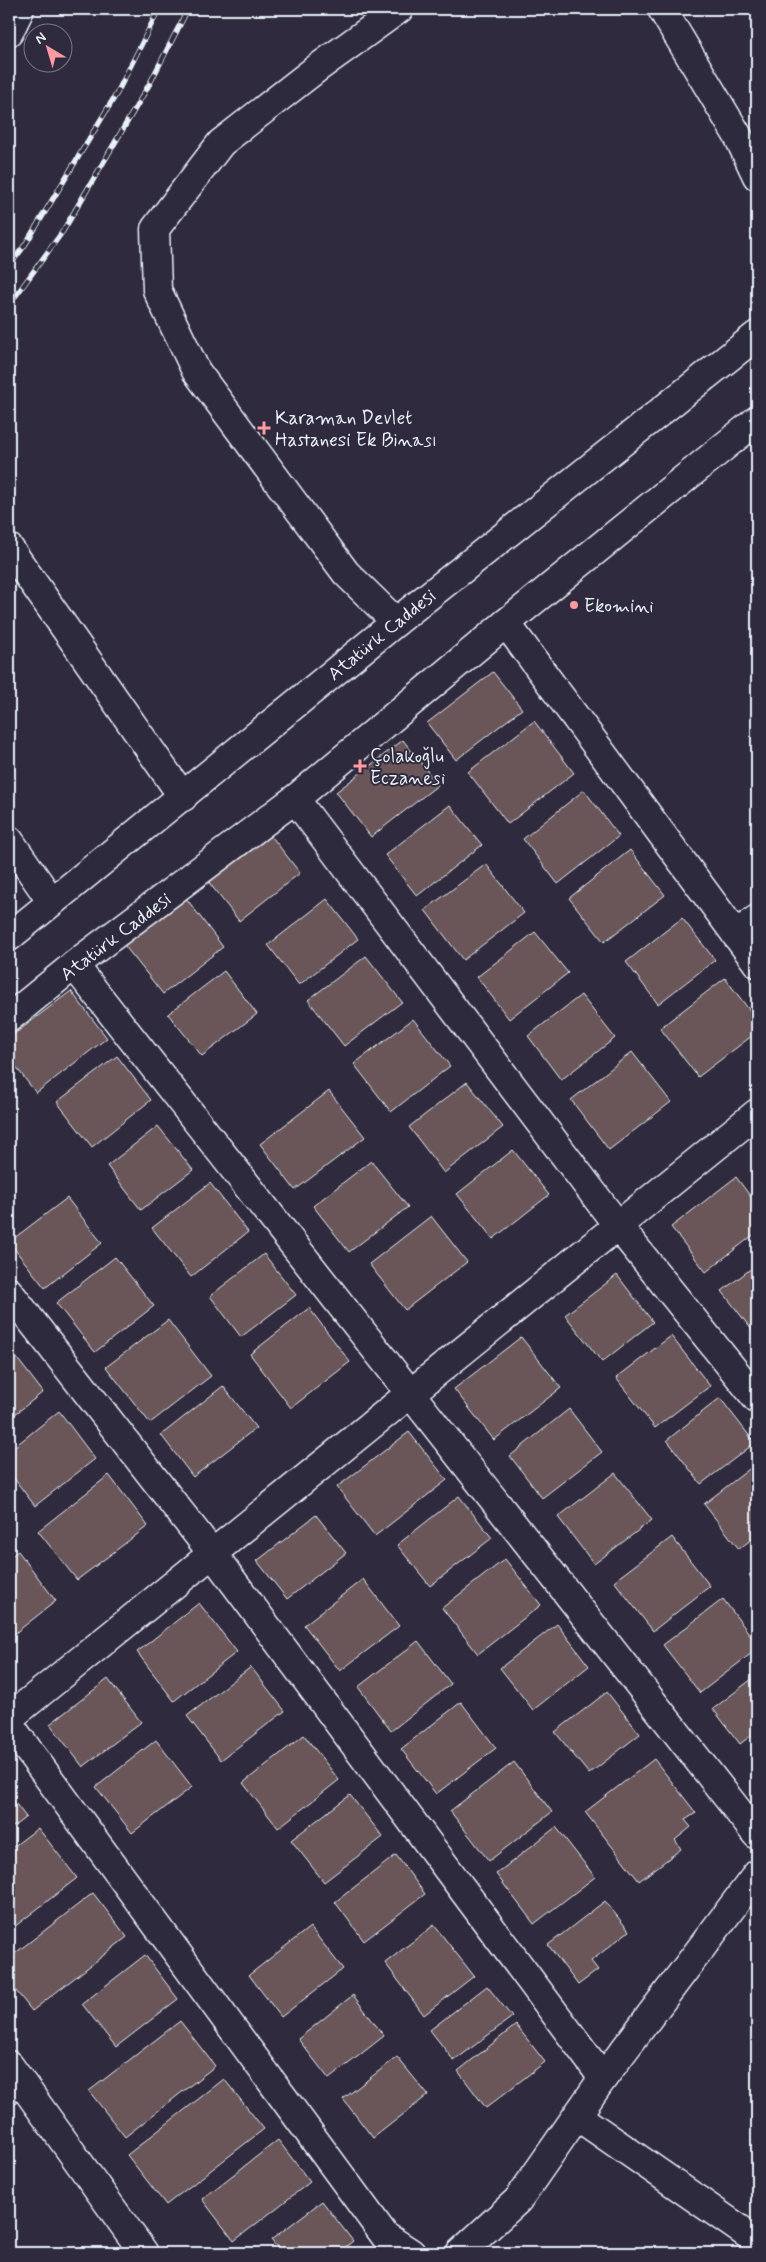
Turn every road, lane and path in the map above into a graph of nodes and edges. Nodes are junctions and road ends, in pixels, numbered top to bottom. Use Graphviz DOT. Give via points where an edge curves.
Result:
graph roads {
  1 [pos="20,9"];
  2 [pos="399,9"];
  3 [pos="662,9"];
  4 [pos="9,32"];
  5 [pos="757,176"];
  6 [pos="757,335"];
  7 [pos="757,420"];
  8 [pos="9,548"];
  9 [pos="396,622"];
  10 [pos="506,623"];
  11 [pos="183,797"];
  12 [pos="295,799"];
  13 [pos="9,840"];
  14 [pos="52,902"];
  15 [pos="757,919"];
  16 [pos="736,935"];
  17 [pos="9,937"];
  18 [pos="757,963"];
  19 [pos="74,966"];
  20 [pos="9,1018"];
  21 [pos="757,1113"];
  22 [pos="618,1226"];
  23 [pos="9,1292"];
  24 [pos="410,1393"];
  25 [pos="757,1399"];
  26 [pos="212,1553"];
  27 [pos="9,1718"];
  28 [pos="9,1724"];
  29 [pos="757,1835"];
  30 [pos="757,1874"];
  31 [pos="9,2065"];
  32 [pos="603,2078"];
  33 [pos="576,2116"];
  34 [pos="757,2240"];
  35 [pos="144,2253"];
  36 [pos="411,2253"];
  37 [pos="460,2253"];
  1 -- 4 [label="main road"];
  2 -- 9 [label="main road" via="221,143 155,229 157,290 196,371 346,573"];
  3 -- 5 [label="main road" via="738,136"];
  6 -- 9 [label="main road, Atatürk Caddesi"];
  7 -- 10 [label="main road, Atatürk Caddesi"];
  8 -- 11 [label="main road"];
  9 -- 11 [label="main road, Atatürk Caddesi"];
  10 -- 12 [label="main road, Atatürk Caddesi"];
  10 -- 16 [label="main road"];
  11 -- 14 [label="main road, Atatürk Caddesi"];
  12 -- 19 [label="main road, Atatürk Caddesi"];
  12 -- 22 [label="main road"];
  13 -- 14 [label="main road"];
  14 -- 17 [label="main road, Atatürk Caddesi"];
  15 -- 16 [label="main road"];
  16 -- 18 [label="main road"];
  19 -- 20 [label="main road, Atatürk Caddesi"];
  19 -- 24 [label="main road"];
  21 -- 22 [label="main road"];
  22 -- 24 [label="main road"];
  22 -- 25 [label="main road"];
  23 -- 26 [label="main road"];
  24 -- 26 [label="main road"];
  24 -- 29 [label="main road"];
  26 -- 27 [label="main road"];
  26 -- 32 [label="main road"];
  28 -- 36 [label="main road" via="385,2236"];
  30 -- 32 [label="main road"];
  31 -- 35 [label="main road"];
  32 -- 33 [label="main road"];
  33 -- 34 [label="main road"];
  33 -- 37 [label="main road" via="518,2200"];
}
